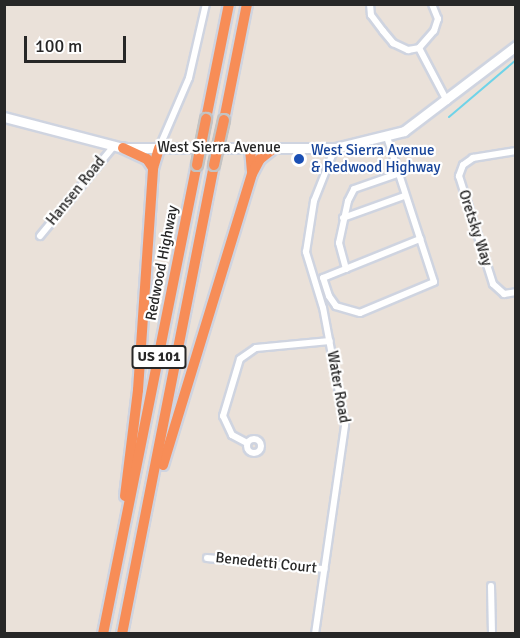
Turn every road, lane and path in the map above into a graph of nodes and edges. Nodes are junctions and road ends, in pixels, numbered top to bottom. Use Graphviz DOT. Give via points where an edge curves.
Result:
graph roads {
  1 [pos="206,4"];
  2 [pos="229,4"];
  3 [pos="247,4"];
  4 [pos="370,4"];
  5 [pos="432,4"];
  6 [pos="516,46"];
  7 [pos="419,48"];
  8 [pos="447,101"];
  9 [pos="4,117"];
  10 [pos="387,137"];
  11 [pos="118,148"];
  12 [pos="159,148"];
  13 [pos="335,148"];
  14 [pos="250,149"];
  15 [pos="273,149"];
  16 [pos="516,152"];
  17 [pos="153,168"];
  18 [pos="252,174"];
  19 [pos="397,174"];
  20 [pos="404,196"];
  21 [pos="343,218"];
  22 [pos="40,236"];
  23 [pos="420,239"];
  24 [pos="346,269"];
  25 [pos="516,292"];
  26 [pos="330,341"];
  27 [pos="247,443"];
  28 [pos="151,493"];
  29 [pos="120,550"];
  30 [pos="207,558"];
  31 [pos="324,569"];
  32 [pos="491,586"];
  33 [pos="103,633"];
  34 [pos="122,633"];
  35 [pos="315,633"];
  36 [pos="492,633"];
  1 -- 12 [label="street" via="189,78"];
  2 -- 29 [label="highway, Redwood Highway / US 101, bridge"];
  3 -- 28 [label="highway, US 101, bridge"];
  4 -- 7 [label="street" via="371,15 393,43 408,50"];
  5 -- 7 [label="street" via="438,19 434,31"];
  6 -- 8 [label="main road, West Sierra Avenue"];
  7 -- 8 [label="street"];
  8 -- 10 [label="main road, West Sierra Avenue" via="410,128"];
  9 -- 11 [label="main road, West Sierra Avenue"];
  10 -- 13 [label="main road, West Sierra Avenue"];
  10 -- 19 [label="street"];
  11 -- 12 [label="main road, West Sierra Avenue"];
  11 -- 17 [label="highway" via="147,159"];
  11 -- 22 [label="street, Hansen Road"];
  12 -- 14 [label="main road, West Sierra Avenue"];
  12 -- 17 [label="highway"];
  13 -- 15 [label="main road, West Sierra Avenue"];
  13 -- 26 [label="street, Water Road" via="314,201 306,252"];
  14 -- 15 [label="main road, West Sierra Avenue"];
  14 -- 18 [label="highway"];
  15 -- 18 [label="highway" via="260,159"];
  16 -- 25 [label="street, Oretsky Way" via="473,158 463,165 459,176 493,284 504,294"];
  17 -- 29 [label="highway" via="138,390"];
  18 -- 28 [label="highway"];
  19 -- 20 [label="street"];
  19 -- 21 [label="street" via="354,189"];
  20 -- 21 [label="street"];
  20 -- 23 [label="street"];
  21 -- 24 [label="street" via="339,243"];
  23 -- 24 [label="street"];
  23 -- 24 [label="street" via="434,282 360,313 336,306 323,278"];
  26 -- 27 [label="street" via="256,348 240,359 223,416 232,435"];
  26 -- 31 [label="street, Water Road" via="345,432"];
  28 -- 34 [label="highway, US 101"];
  29 -- 33 [label="highway, Redwood Highway / US 101"];
  30 -- 31 [label="street, Benedetti Court"];
  31 -- 35 [label="street, Water Road"];
  32 -- 36 [label="street"];
}
